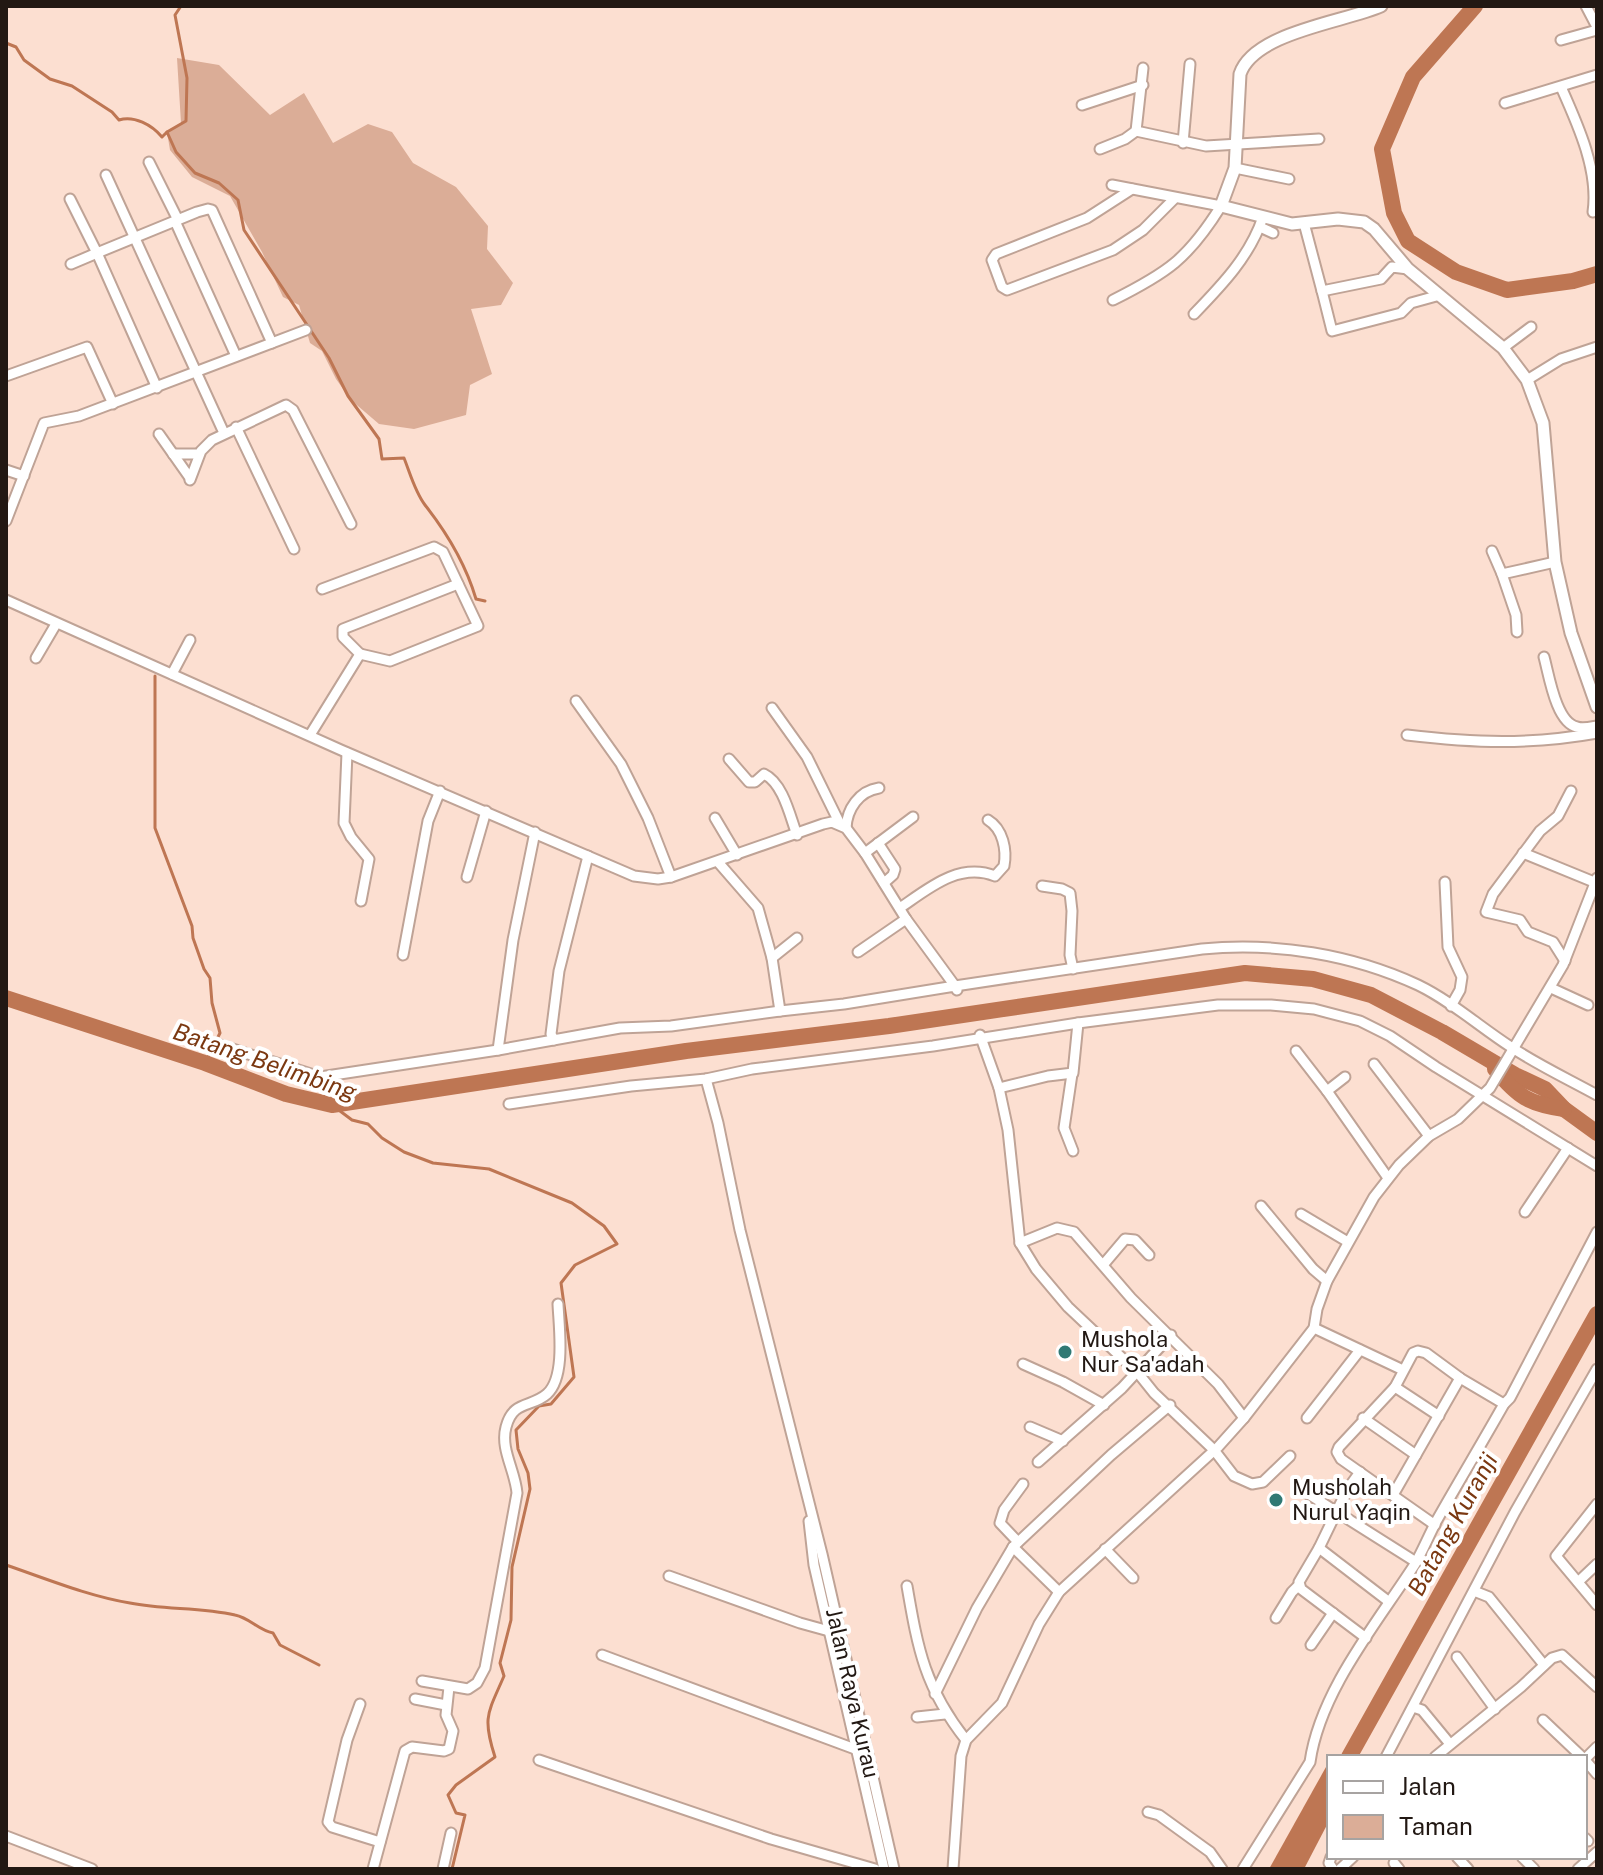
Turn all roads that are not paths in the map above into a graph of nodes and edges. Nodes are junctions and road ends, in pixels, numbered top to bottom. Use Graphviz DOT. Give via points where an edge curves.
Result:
graph roads {
  1 [pos="1381,6"];
  2 [pos="1586,6"];
  3 [pos="1597,28"];
  4 [pos="1561,40"];
  5 [pos="1190,64"];
  6 [pos="1143,68"];
  7 [pos="1597,75"];
  8 [pos="1143,85"];
  9 [pos="1561,87"];
  10 [pos="1505,103"];
  11 [pos="1082,105"];
  12 [pos="1136,131"];
  13 [pos="1319,139"];
  14 [pos="1183,143"];
  15 [pos="1238,145"];
  16 [pos="1100,149"];
  17 [pos="149,162"];
  18 [pos="1235,168"];
  19 [pos="106,175"];
  20 [pos="1289,179"];
  21 [pos="1112,185"];
  22 [pos="1132,189"];
  23 [pos="70,199"];
  24 [pos="1174,199"];
  25 [pos="1221,206"];
  26 [pos="1593,212"];
  27 [pos="176,220"];
  28 [pos="1261,222"];
  29 [pos="1304,223"];
  30 [pos="1273,233"];
  31 [pos="134,237"];
  32 [pos="97,253"];
  33 [pos="71,264"];
  34 [pos="1408,269"];
  35 [pos="1322,291"];
  36 [pos="1440,295"];
  37 [pos="1113,300"];
  38 [pos="1194,314"];
  39 [pos="1531,327"];
  40 [pos="306,330"];
  41 [pos="272,343"];
  42 [pos="1597,347"];
  43 [pos="1503,348"];
  44 [pos="236,356"];
  45 [pos="197,372"];
  46 [pos="6,376"];
  47 [pos="1527,380"];
  48 [pos="157,388"];
  49 [pos="113,404"];
  50 [pos="236,427"];
  51 [pos="224,433"];
  52 [pos="159,434"];
  53 [pos="173,454"];
  54 [pos="199,454"];
  55 [pos="6,470"];
  56 [pos="24,476"];
  57 [pos="8,508"];
  58 [pos="6,521"];
  59 [pos="351,524"];
  60 [pos="294,549"];
  61 [pos="1492,551"];
  62 [pos="1555,562"];
  63 [pos="1502,574"];
  64 [pos="458,584"];
  65 [pos="322,589"];
  66 [pos="6,600"];
  67 [pos="56,624"];
  68 [pos="1517,632"];
  69 [pos="190,640"];
  70 [pos="360,654"];
  71 [pos="1544,657"];
  72 [pos="36,658"];
  73 [pos="172,674"];
  74 [pos="576,701"];
  75 [pos="1597,707"];
  76 [pos="772,708"];
  77 [pos="1597,726"];
  78 [pos="1597,733"];
  79 [pos="310,735"];
  80 [pos="1407,735"];
  81 [pos="347,753"];
  82 [pos="729,759"];
  83 [pos="879,788"];
  84 [pos="440,791"];
  85 [pos="1571,791"];
  86 [pos="486,811"];
  87 [pos="913,817"];
  88 [pos="715,818"];
  89 [pos="988,820"];
  90 [pos="843,826"];
  91 [pos="535,832"];
  92 [pos="797,835"];
  93 [pos="878,843"];
  94 [pos="865,853"];
  95 [pos="1523,853"];
  96 [pos="737,855"];
  97 [pos="588,856"];
  98 [pos="718,862"];
  99 [pos="467,877"];
  100 [pos="671,877"];
  101 [pos="1596,880"];
  102 [pos="1445,882"];
  103 [pos="884,883"];
  104 [pos="1042,886"];
  105 [pos="361,901"];
  106 [pos="900,908"];
  107 [pos="906,919"];
  108 [pos="797,938"];
  109 [pos="858,952"];
  110 [pos="403,955"];
  111 [pos="772,958"];
  112 [pos="1565,961"];
  113 [pos="1073,969"];
  114 [pos="956,988"];
  115 [pos="1551,988"];
  116 [pos="1588,1005"];
  117 [pos="1451,1006"];
  118 [pos="780,1011"];
  119 [pos="1078,1023"];
  120 [pos="981,1036"];
  121 [pos="554,1040"];
  122 [pos="220,1045"];
  123 [pos="498,1050"];
  124 [pos="1296,1051"];
  125 [pos="1511,1051"];
  126 [pos="1374,1064"];
  127 [pos="1072,1074"];
  128 [pos="1345,1077"];
  129 [pos="706,1079"];
  130 [pos="999,1088"];
  131 [pos="1327,1091"];
  132 [pos="1486,1092"];
  133 [pos="1597,1095"];
  134 [pos="509,1104"];
  135 [pos="1429,1136"];
  136 [pos="1568,1148"];
  137 [pos="1073,1151"];
  138 [pos="1597,1166"];
  139 [pos="1388,1178"];
  140 [pos="1261,1206"];
  141 [pos="1525,1212"];
  142 [pos="1301,1214"];
  143 [pos="1597,1232"];
  144 [pos="1348,1242"];
  145 [pos="1020,1243"];
  146 [pos="1149,1255"];
  147 [pos="1103,1265"];
  148 [pos="1327,1281"];
  149 [pos="558,1304"];
  150 [pos="1314,1328"];
  151 [pos="1171,1335"];
  152 [pos="1360,1350"];
  153 [pos="1023,1364"];
  154 [pos="1597,1369"];
  155 [pos="1403,1370"];
  156 [pos="1138,1373"];
  157 [pos="1460,1378"];
  158 [pos="1395,1387"];
  159 [pos="1504,1404"];
  160 [pos="1104,1405"];
  161 [pos="1170,1405"];
  162 [pos="1439,1416"];
  163 [pos="1244,1418"];
  164 [pos="1307,1418"];
  165 [pos="1363,1418"];
  166 [pos="1030,1427"];
  167 [pos="1063,1441"];
  168 [pos="1214,1450"];
  169 [pos="1416,1455"];
  170 [pos="1290,1456"];
  171 [pos="1038,1462"];
  172 [pos="1360,1472"];
  173 [pos="1023,1484"];
  174 [pos="1302,1490"];
  175 [pos="1393,1495"];
  176 [pos="1597,1504"];
  177 [pos="1336,1512"];
  178 [pos="811,1517"];
  179 [pos="1435,1525"];
  180 [pos="1016,1544"];
  181 [pos="1319,1548"];
  182 [pos="1105,1549"];
  183 [pos="1416,1562"];
  184 [pos="1597,1564"];
  185 [pos="669,1576"];
  186 [pos="1133,1578"];
  187 [pos="1578,1582"];
  188 [pos="1299,1585"];
  189 [pos="907,1586"];
  190 [pos="1474,1591"];
  191 [pos="1059,1592"];
  192 [pos="1388,1601"];
  193 [pos="1597,1605"];
  194 [pos="1333,1613"];
  195 [pos="1276,1618"];
  196 [pos="829,1631"];
  197 [pos="1366,1638"];
  198 [pos="1311,1645"];
  199 [pos="602,1655"];
  200 [pos="1457,1657"];
  201 [pos="1548,1662"];
  202 [pos="422,1681"];
  203 [pos="449,1687"];
  204 [pos="1597,1687"];
  205 [pos="935,1694"];
  206 [pos="415,1699"];
  207 [pos="360,1704"];
  208 [pos="446,1705"];
  209 [pos="1413,1707"];
  210 [pos="1495,1709"];
  211 [pos="945,1714"];
  212 [pos="917,1717"];
  213 [pos="1543,1720"];
  214 [pos="966,1740"];
  215 [pos="1450,1744"];
  216 [pos="855,1749"];
  217 [pos="1387,1755"];
  218 [pos="1437,1755"];
  219 [pos="1580,1755"];
  220 [pos="539,1760"];
  221 [pos="1148,1812"];
  222 [pos="451,1833"];
  223 [pos="6,1836"];
  224 [pos="380,1842"];
  225 [pos="1597,1852"];
  226 [pos="92,1869"];
  227 [pos="373,1869"];
  228 [pos="443,1869"];
  229 [pos="875,1869"];
  230 [pos="884,1869"];
  231 [pos="894,1869"];
  232 [pos="953,1869"];
  233 [pos="1222,1869"];
  234 [pos="1243,1869"];
  235 [pos="1578,1869"];
  1 -- 15 [label="street" via="1296,31 1246,62 1240,74"];
  2 -- 3 [label="street"];
  3 -- 4 [label="street"];
  5 -- 14 [label="street"];
  6 -- 8 [label="street"];
  7 -- 9 [label="street"];
  8 -- 11 [label="street"];
  8 -- 12 [label="street"];
  9 -- 10 [label="street"];
  9 -- 26 [label="street" via="1594,187"];
  12 -- 14 [label="street"];
  12 -- 16 [label="street"];
  13 -- 15 [label="street"];
  14 -- 15 [label="street"];
  15 -- 18 [label="street"];
  17 -- 27 [label="street"];
  18 -- 20 [label="street"];
  18 -- 25 [label="street"];
  19 -- 31 [label="street"];
  21 -- 22 [label="street"];
  22 -- 24 [label="street"];
  22 -- 24 [label="street" via="1087,218 996,254 992,260 1002,287 1010,289 1113,250"];
  23 -- 32 [label="street"];
  24 -- 25 [label="street"];
  25 -- 28 [label="street"];
  25 -- 37 [label="street" via="1202,237 1168,271"];
  27 -- 31 [label="street"];
  27 -- 41 [label="street" via="211,209"];
  27 -- 44 [label="street"];
  28 -- 29 [label="street"];
  28 -- 30 [label="street"];
  28 -- 38 [label="street" via="1239,262"];
  29 -- 34 [label="street" via="1350,218 1364,222"];
  29 -- 35 [label="street"];
  31 -- 32 [label="street"];
  31 -- 45 [label="street"];
  32 -- 33 [label="street"];
  32 -- 48 [label="street"];
  34 -- 35 [label="street" via="1392,267 1381,279"];
  34 -- 36 [label="street"];
  35 -- 36 [label="street" via="1332,331 1401,313 1411,303"];
  36 -- 43 [label="street"];
  39 -- 43 [label="street"];
  40 -- 41 [label="street"];
  41 -- 44 [label="street"];
  42 -- 47 [label="street" via="1561,359"];
  43 -- 47 [label="street"];
  44 -- 45 [label="street"];
  45 -- 48 [label="street"];
  45 -- 51 [label="street"];
  46 -- 49 [label="street" via="87,347"];
  47 -- 62 [label="street" via="1543,423"];
  48 -- 49 [label="street"];
  49 -- 56 [label="street" via="44,423"];
  50 -- 51 [label="street"];
  50 -- 59 [label="street" via="290,406"];
  50 -- 60 [label="street"];
  51 -- 54 [label="street"];
  52 -- 53 [label="street"];
  53 -- 54 [label="street"];
  53 -- 54 [label="street" via="190,479"];
  55 -- 56 [label="street"];
  56 -- 57 [label="street"];
  57 -- 58 [label="street"];
  61 -- 63 [label="street"];
  62 -- 63 [label="street"];
  62 -- 75 [label="street" via="1571,633"];
  63 -- 68 [label="street"];
  64 -- 65 [label="street" via="443,552 434,547"];
  64 -- 70 [label="street" via="343,629 343,637"];
  64 -- 70 [label="street" via="478,626 390,661"];
  66 -- 67 [label="street"];
  67 -- 72 [label="street"];
  67 -- 73 [label="street"];
  69 -- 73 [label="street"];
  70 -- 79 [label="street"];
  71 -- 77 [label="street" via="1565,721 1579,728"];
  73 -- 79 [label="street"];
  74 -- 100 [label="street" via="621,764"];
  76 -- 90 [label="street" via="807,757"];
  78 -- 80 [label="street" via="1523,743"];
  79 -- 81 [label="street"];
  81 -- 84 [label="street"];
  81 -- 105 [label="street" via="344,823 369,859"];
  82 -- 92 [label="street" via="749,782 769,776"];
  83 -- 90 [label="street" via="856,800"];
  84 -- 86 [label="street"];
  84 -- 110 [label="street" via="428,821"];
  85 -- 95 [label="street" via="1558,816"];
  86 -- 91 [label="street"];
  86 -- 99 [label="street"];
  87 -- 93 [label="street"];
  88 -- 96 [label="street"];
  89 -- 106 [label="street" via="999,829 1005,851 1004,866 995,876 978,870 954,875"];
  90 -- 92 [label="street" via="832,822"];
  90 -- 94 [label="street"];
  91 -- 97 [label="street"];
  91 -- 123 [label="street"];
  92 -- 96 [label="street"];
  93 -- 94 [label="street"];
  93 -- 103 [label="street" via="895,869"];
  94 -- 103 [label="street"];
  95 -- 101 [label="street"];
  95 -- 112 [label="street" via="1486,912 1520,920 1528,932 1553,942"];
  96 -- 98 [label="street"];
  97 -- 100 [label="street" via="634,876"];
  97 -- 121 [label="street" via="559,971"];
  98 -- 100 [label="street"];
  98 -- 111 [label="street" via="758,908"];
  101 -- 112 [label="street"];
  102 -- 117 [label="street" via="1448,947 1462,977"];
  103 -- 106 [label="street"];
  104 -- 113 [label="street" via="1070,893"];
  106 -- 107 [label="street"];
  107 -- 109 [label="street"];
  107 -- 114 [label="street"];
  108 -- 111 [label="street"];
  111 -- 118 [label="street"];
  112 -- 115 [label="street"];
  113 -- 114 [label="street"];
  113 -- 117 [label="street" via="1202,949 1262,946 1366,966 1420,986"];
  114 -- 118 [label="street"];
  115 -- 116 [label="street"];
  115 -- 125 [label="street"];
  117 -- 125 [label="street"];
  118 -- 121 [label="street"];
  119 -- 120 [label="street"];
  119 -- 127 [label="street"];
  119 -- 132 [label="street" via="1218,1005 1314,1009 1360,1021"];
  120 -- 129 [label="street"];
  120 -- 130 [label="street"];
  121 -- 123 [label="street"];
  122 -- 123 [label="street" via="320,1077"];
  124 -- 131 [label="street"];
  125 -- 132 [label="street"];
  125 -- 133 [label="street"];
  126 -- 135 [label="street"];
  127 -- 130 [label="street"];
  127 -- 137 [label="street" via="1064,1128"];
  128 -- 131 [label="street"];
  129 -- 134 [label="street"];
  129 -- 178 [label="street"];
  130 -- 145 [label="street"];
  131 -- 139 [label="street"];
  132 -- 135 [label="street" via="1458,1119"];
  132 -- 136 [label="street"];
  135 -- 139 [label="street"];
  136 -- 138 [label="street"];
  136 -- 141 [label="street"];
  139 -- 144 [label="street"];
  140 -- 148 [label="street"];
  142 -- 144 [label="street"];
  143 -- 159 [label="street"];
  144 -- 148 [label="street"];
  145 -- 147 [label="street" via="1057,1228 1069,1229"];
  145 -- 156 [label="street" via="1068,1307"];
  146 -- 147 [label="street" via="1127,1239"];
  147 -- 151 [label="street"];
  148 -- 150 [label="street"];
  149 -- 203 [label="street" via="556,1381 548,1393 517,1407 506,1426 505,1449 517,1493 485,1668 471,1688"];
  150 -- 152 [label="street"];
  150 -- 163 [label="street"];
  151 -- 156 [label="street"];
  151 -- 163 [label="street"];
  152 -- 155 [label="street"];
  152 -- 164 [label="street"];
  153 -- 160 [label="street"];
  154 -- 190 [label="street"];
  155 -- 157 [label="street" via="1421,1350"];
  155 -- 158 [label="street"];
  156 -- 160 [label="street"];
  156 -- 161 [label="street"];
  157 -- 159 [label="street"];
  157 -- 162 [label="street"];
  158 -- 162 [label="street"];
  158 -- 165 [label="street"];
  159 -- 179 [label="street"];
  160 -- 167 [label="street"];
  161 -- 168 [label="street"];
  161 -- 180 [label="street"];
  162 -- 169 [label="street"];
  163 -- 168 [label="street"];
  165 -- 169 [label="street"];
  165 -- 172 [label="street" via="1337,1452"];
  166 -- 167 [label="street"];
  167 -- 171 [label="street"];
  168 -- 170 [label="street" via="1234,1476 1252,1484 1267,1479"];
  168 -- 182 [label="street"];
  169 -- 175 [label="street"];
  172 -- 175 [label="street"];
  172 -- 177 [label="street"];
  173 -- 180 [label="street" via="1000,1523"];
  174 -- 177 [label="street"];
  175 -- 179 [label="street"];
  176 -- 187 [label="street" via="1556,1555"];
  177 -- 181 [label="street"];
  177 -- 183 [label="street"];
  178 -- 196 [label="street" via="809,1539"];
  178 -- 231 [label="street, Jalan Raya Kurau"];
  179 -- 183 [label="street"];
  180 -- 191 [label="street"];
  180 -- 205 [label="street"];
  181 -- 188 [label="street"];
  181 -- 192 [label="street"];
  182 -- 186 [label="street"];
  182 -- 191 [label="street"];
  183 -- 192 [label="street"];
  184 -- 187 [label="street"];
  185 -- 196 [label="street"];
  187 -- 193 [label="street"];
  188 -- 194 [label="street"];
  188 -- 195 [label="street"];
  189 -- 205 [label="street" via="918,1648"];
  190 -- 201 [label="street" via="1489,1597"];
  190 -- 209 [label="street"];
  191 -- 214 [label="street" via="1002,1703"];
  192 -- 197 [label="street"];
  194 -- 197 [label="street"];
  194 -- 198 [label="street"];
  196 -- 216 [label="street"];
  197 -- 234 [label="street" via="1320,1722 1310,1762"];
  199 -- 216 [label="street"];
  200 -- 210 [label="street"];
  201 -- 204 [label="street" via="1562,1655"];
  201 -- 210 [label="street"];
  202 -- 203 [label="street"];
  203 -- 208 [label="street"];
  205 -- 211 [label="street"];
  206 -- 208 [label="street"];
  207 -- 224 [label="street" via="328,1822"];
  208 -- 224 [label="street" via="453,1731 449,1749 405,1751"];
  209 -- 215 [label="street" via="1422,1710"];
  209 -- 217 [label="street"];
  210 -- 215 [label="street"];
  211 -- 212 [label="street"];
  211 -- 214 [label="street"];
  213 -- 219 [label="street"];
  214 -- 232 [label="street"];
  215 -- 218 [label="street"];
  216 -- 230 [label="street"];
  220 -- 229 [label="street"];
  221 -- 233 [label="street" via="1210,1852"];
  222 -- 228 [label="street"];
  223 -- 226 [label="street"];
  224 -- 227 [label="street"];
  225 -- 235 [label="street"];
}
